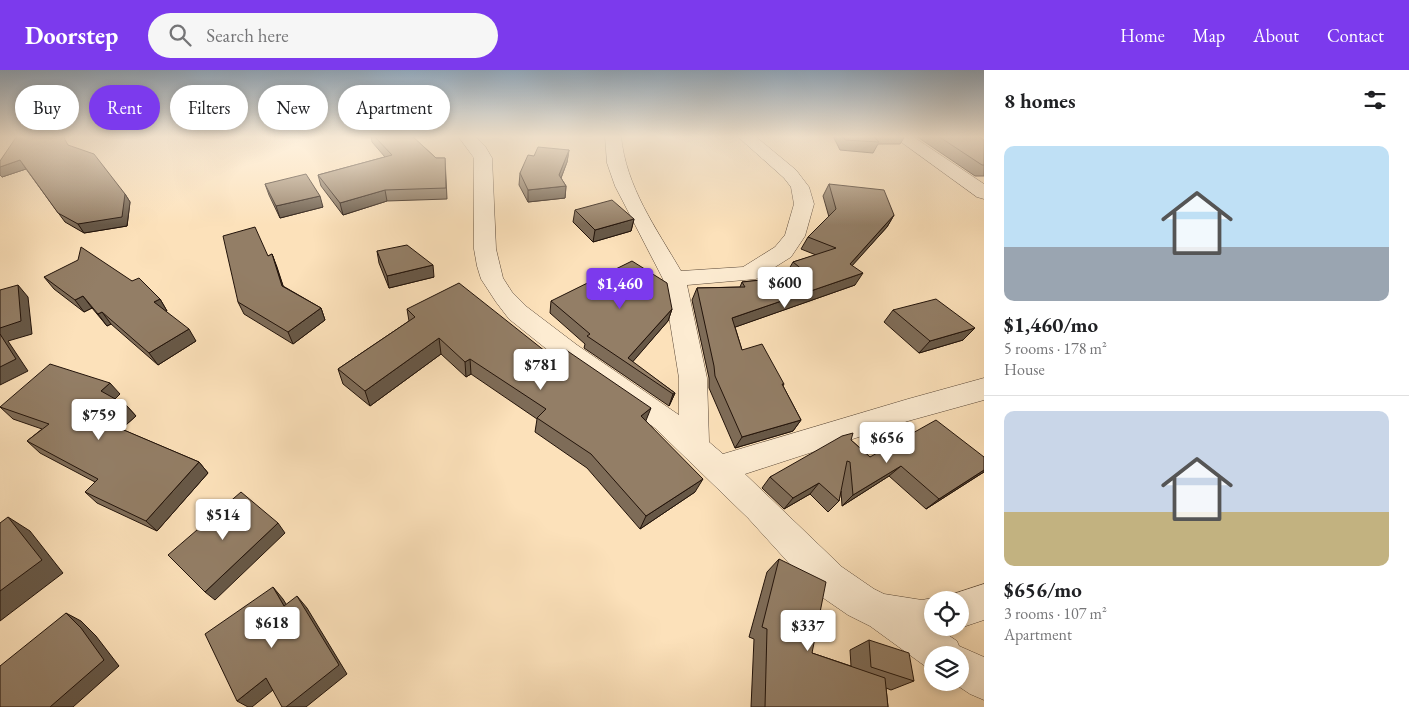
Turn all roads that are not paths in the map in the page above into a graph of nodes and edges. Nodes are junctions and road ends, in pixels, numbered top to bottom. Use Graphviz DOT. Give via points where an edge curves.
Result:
graph roads {
  1 [pos="483,166"];
  2 [pos="616,166"];
  3 [pos="780,166"];
  4 [pos="944,166"];
  5 [pos="984,193"];
  6 [pos="674,279"];
  7 [pos="984,389"];
  8 [pos="694,446"];
  9 [pos="719,469"];
  10 [pos="984,602"];
  11 [pos="969,607"];
  12 [pos="880,612"];
  13 [pos="924,619"];
  14 [pos="930,646"];
  15 [pos="969,671"];
  16 [pos="984,680"];
  1 -- 8 [label="street" via="487,258 492,279 504,298 534,326 664,420"];
  2 -- 6 [label="street" via="623,186"];
  3 -- 6 [label="street" via="800,187 804,204 794,236 783,252 748,274"];
  4 -- 5 [label="street"];
  6 -- 8 [label="street" via="693,378"];
  7 -- 9 [label="street"];
  8 -- 9 [label="street"];
  9 -- 12 [label="street" via="829,580"];
  10 -- 11 [label="street"];
  12 -- 13 [label="street"];
  12 -- 14 [label="street"];
  15 -- 16 [label="street"];
}
